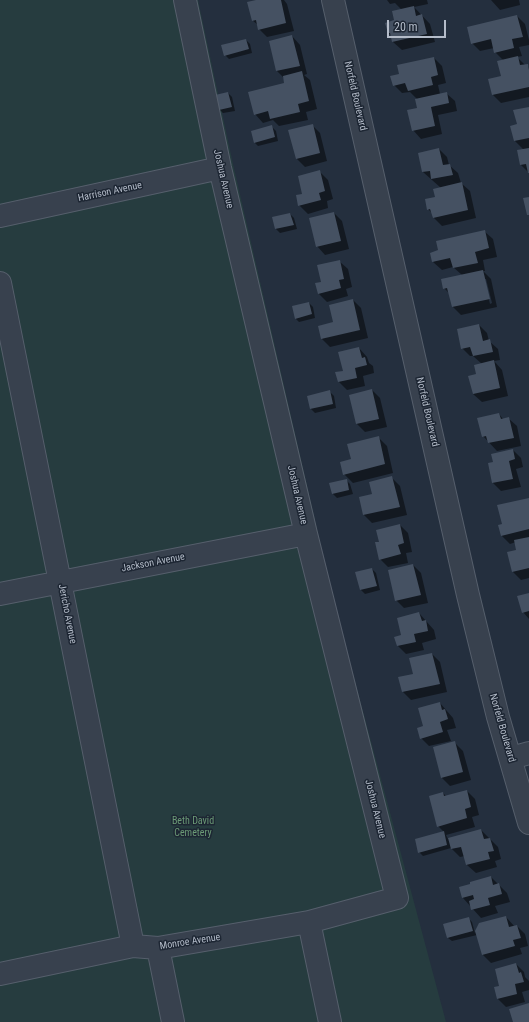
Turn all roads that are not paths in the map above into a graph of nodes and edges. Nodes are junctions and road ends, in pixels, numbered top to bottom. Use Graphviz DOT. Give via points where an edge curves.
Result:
graph roads {
  1 [pos="185,0"];
  2 [pos="333,0"];
  3 [pos="220,168"];
  4 [pos="0,216"];
  5 [pos="0,282"];
  6 [pos="306,534"];
  7 [pos="60,581"];
  8 [pos="0,594"];
  9 [pos="520,755"];
  10 [pos="529,823"];
  11 [pos="309,922"];
  12 [pos="133,946"];
  13 [pos="158,948"];
  14 [pos="0,974"];
  15 [pos="173,1022"];
  16 [pos="330,1022"];
  1 -- 3 [label="street, Joshua Avenue"];
  2 -- 9 [label="street, Norfeld Boulevard" via="498,717"];
  3 -- 4 [label="street, Harrison Avenue"];
  3 -- 6 [label="street, Joshua Avenue"];
  5 -- 7 [label="street, Jericho Avenue"];
  6 -- 7 [label="street, Jackson Avenue"];
  6 -- 11 [label="street, Joshua Avenue" via="397,898"];
  7 -- 8 [label="street, Jackson Avenue"];
  7 -- 12 [label="street, Jericho Avenue"];
  9 -- 10 [label="street, Norfeld Boulevard"];
  11 -- 13 [label="street, Monroe Avenue"];
  11 -- 16 [label="street"];
  12 -- 13 [label="street, Monroe Avenue"];
  12 -- 14 [label="street, Monroe Avenue"];
  13 -- 15 [label="street"];
}
